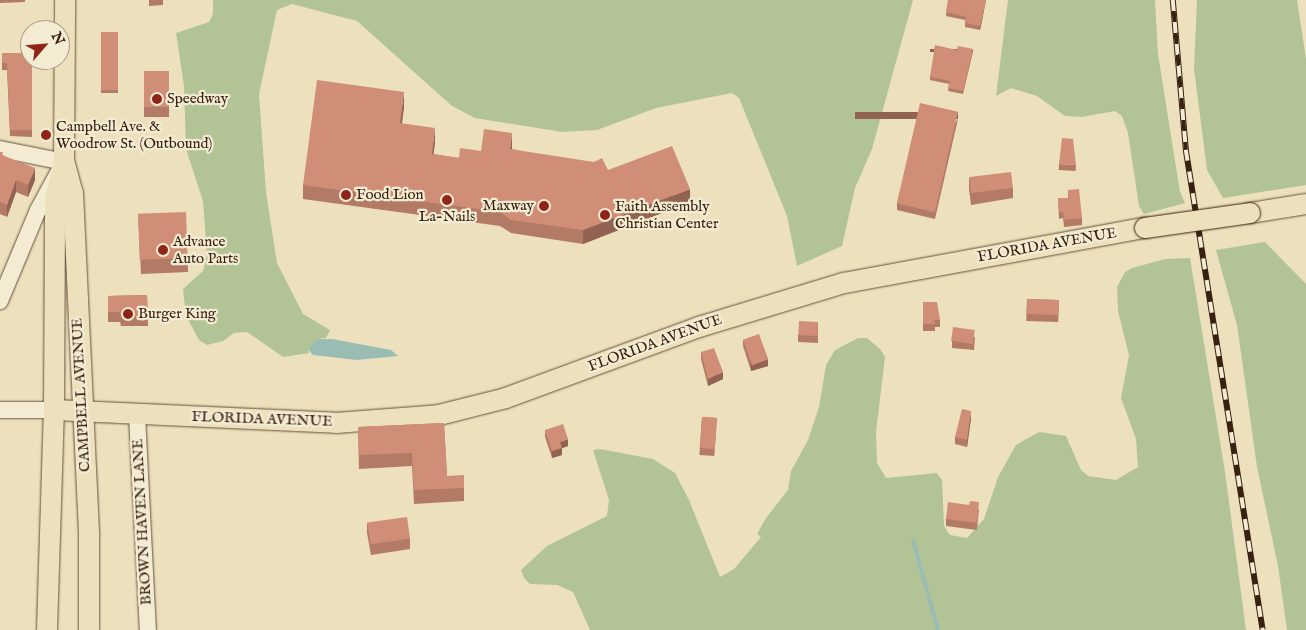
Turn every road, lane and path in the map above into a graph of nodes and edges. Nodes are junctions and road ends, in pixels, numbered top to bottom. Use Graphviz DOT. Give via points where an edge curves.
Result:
graph roads {
  1 [pos="65,0"];
  2 [pos="0,149"];
  3 [pos="64,162"];
  4 [pos="1306,204"];
  5 [pos="0,301"];
  6 [pos="83,409"];
  7 [pos="0,410"];
  8 [pos="54,410"];
  9 [pos="137,415"];
  10 [pos="47,630"];
  11 [pos="89,630"];
  12 [pos="148,630"];
  1 -- 3 [label="main road, CAMPBELL AVENUE"];
  2 -- 3 [label="street"];
  3 -- 5 [label="street, CAMPBELL AVENUE" via="38,210"];
  3 -- 6 [label="main road, CAMPBELL AVENUE" via="73,193"];
  3 -- 8 [label="main road, CAMPBELL AVENUE" via="55,199"];
  4 -- 9 [label="main road, FLORIDA AVENUE, bridge" via="1146,228 844,283 699,327 506,398 439,415 336,422"];
  6 -- 8 [label="main road, FLORIDA AVENUE"];
  6 -- 9 [label="main road, FLORIDA AVENUE"];
  6 -- 11 [label="main road, CAMPBELL AVENUE" via="91,601"];
  7 -- 8 [label="street, FLORIDA AVENUE"];
  8 -- 10 [label="main road, CAMPBELL AVENUE"];
  9 -- 12 [label="street, BROWN HAVEN LANE"];
}
